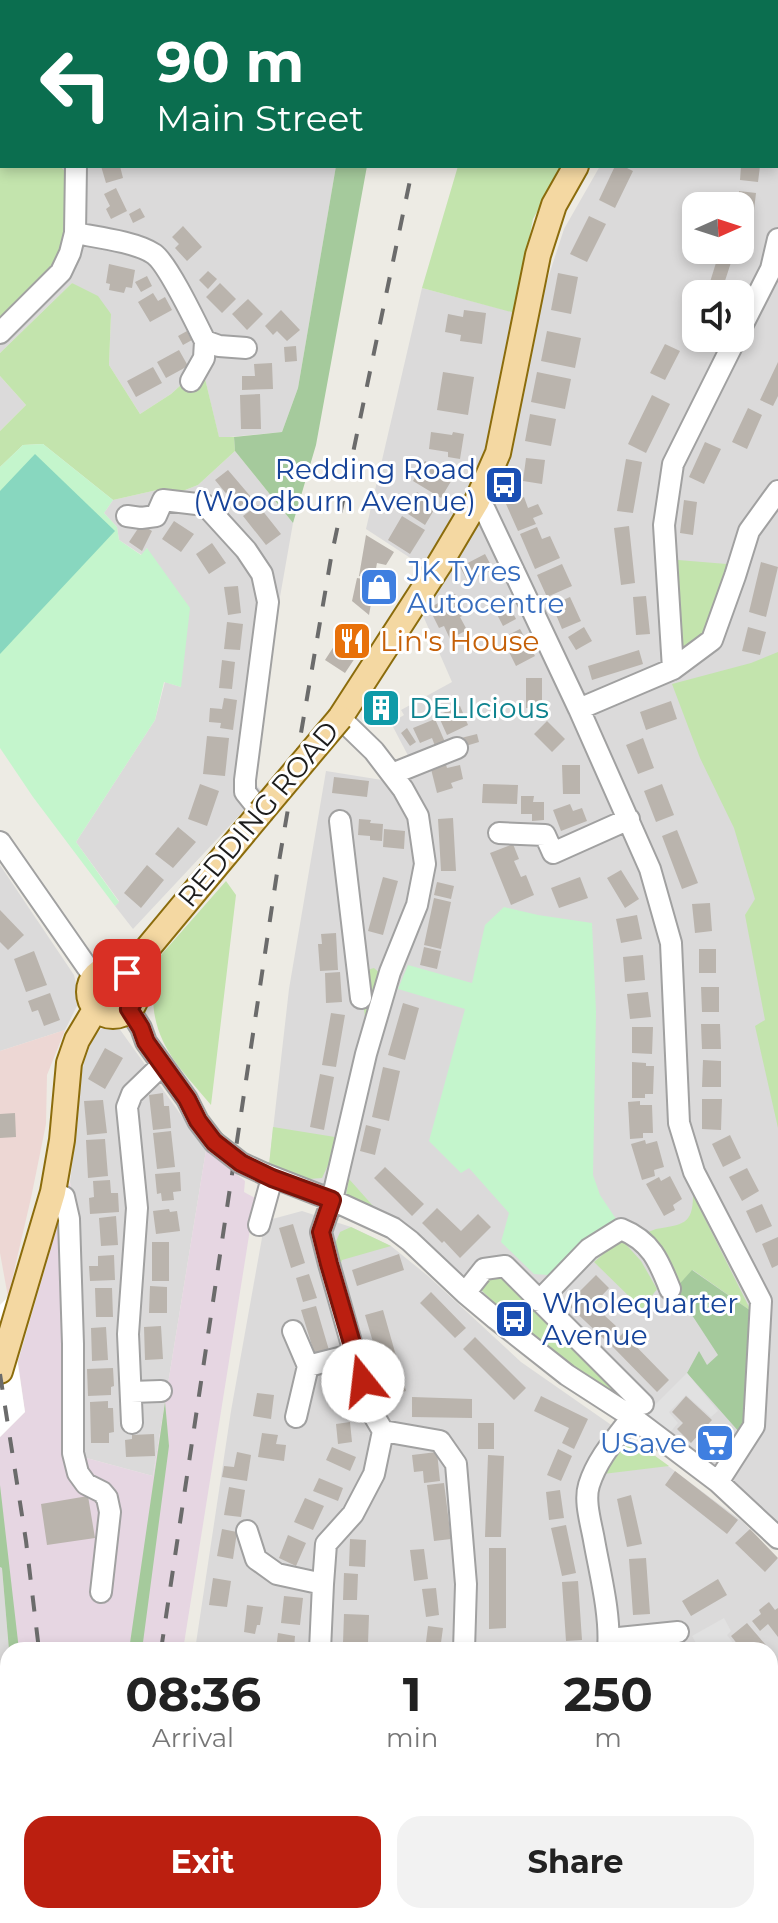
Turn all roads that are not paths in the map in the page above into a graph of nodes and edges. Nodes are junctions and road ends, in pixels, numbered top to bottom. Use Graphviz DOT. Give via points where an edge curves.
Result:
graph roads {
  1 [pos="76,168"];
  2 [pos="575,168"];
  3 [pos="75,233"];
  4 [pos="778,239"];
  5 [pos="754,302"];
  6 [pos="0,333"];
  7 [pos="205,341"];
  8 [pos="246,348"];
  9 [pos="729,352"];
  10 [pos="191,381"];
  11 [pos="778,491"];
  12 [pos="477,501"];
  13 [pos="127,516"];
  14 [pos="673,669"];
  15 [pos="579,709"];
  16 [pos="340,718"];
  17 [pos="457,748"];
  18 [pos="392,774"];
  19 [pos="261,812"];
  20 [pos="629,819"];
  21 [pos="340,821"];
  22 [pos="499,833"];
  23 [pos="0,842"];
  24 [pos="357,962"];
  25 [pos="390,972"];
  26 [pos="127,973"];
  27 [pos="94,977"];
  28 [pos="361,998"];
  29 [pos="96,1008"];
  30 [pos="129,1009"];
  31 [pos="162,1065"];
  32 [pos="268,1176"];
  33 [pos="53,1192"];
  34 [pos="332,1200"];
  35 [pos="259,1225"];
  36 [pos="670,1289"];
  37 [pos="465,1293"];
  38 [pos="539,1301"];
  39 [pos="293,1331"];
  40 [pos="355,1354"];
  41 [pos="308,1366"];
  42 [pos="0,1371"];
  43 [pos="161,1391"];
  44 [pos="131,1392"];
  45 [pos="638,1411"];
  46 [pos="296,1417"];
  47 [pos="132,1423"];
  48 [pos="383,1431"];
  49 [pos="718,1482"];
  50 [pos="247,1531"];
  51 [pos="778,1538"];
  52 [pos="323,1584"];
  53 [pos="101,1592"];
  54 [pos="678,1632"];
  55 [pos="320,1642"];
  56 [pos="464,1642"];
  57 [pos="608,1642"];
  58 [pos="620,1642"];
  1 -- 3 [label="street"];
  2 -- 12 [label="main road, REDDING ROAD" via="554,205 538,255 498,453"];
  3 -- 6 [label="street" via="61,272"];
  3 -- 7 [label="street" via="155,254"];
  4 -- 5 [label="street" via="771,269"];
  7 -- 8 [label="street"];
  7 -- 10 [label="street" via="204,358"];
  9 -- 14 [label="street" via="673,464 664,525"];
  11 -- 14 [label="street" via="749,531 712,640"];
  12 -- 15 [label="street"];
  12 -- 16 [label="main road, REDDING ROAD"];
  13 -- 19 [label="street" via="156,516 163,500 191,497 268,566 262,574 268,602 245,792"];
  14 -- 15 [label="street"];
  15 -- 20 [label="street"];
  16 -- 18 [label="street"];
  16 -- 19 [label="main road, REDDING ROAD, bridge"];
  17 -- 18 [label="street"];
  18 -- 25 [label="street" via="418,816 425,864 417,905"];
  19 -- 26 [label="main road, REDDING ROAD"];
  20 -- 22 [label="street" via="556,862 545,835"];
  20 -- 49 [label="street" via="671,943 679,1123 694,1172 761,1301 754,1426"];
  21 -- 24 [label="street"];
  23 -- 27 [label="street"];
  24 -- 25 [label="street"];
  24 -- 28 [label="street"];
  25 -- 34 [label="street"];
  26 -- 27 [label="main road" via="115,968"];
  26 -- 30 [label="main road" via="136,988"];
  27 -- 29 [label="main road" via="89,991"];
  29 -- 30 [label="main road" via="114,1015"];
  29 -- 33 [label="main road" via="69,1063"];
  30 -- 31 [label="street"];
  31 -- 32 [label="street, bridge" via="214,1142"];
  31 -- 44 [label="street" via="132,1094 127,1107 137,1208 128,1334"];
  32 -- 34 [label="street"];
  32 -- 35 [label="street"];
  33 -- 42 [label="main road"];
  33 -- 53 [label="street" via="64,1197 69,1219 73,1453 78,1473 107,1498 110,1512"];
  34 -- 37 [label="street" via="393,1228"];
  34 -- 40 [label="street" via="321,1232"];
  36 -- 38 [label="street" via="660,1262 638,1236 621,1229 589,1249"];
  37 -- 38 [label="street" via="484,1269 505,1266"];
  37 -- 45 [label="street" via="567,1375"];
  38 -- 45 [label="street"];
  39 -- 41 [label="street"];
  40 -- 41 [label="street"];
  40 -- 48 [label="street" via="370,1409"];
  41 -- 46 [label="street"];
  43 -- 44 [label="street"];
  44 -- 47 [label="street"];
  45 -- 49 [label="street"];
  45 -- 57 [label="street" via="601,1458 588,1487"];
  48 -- 52 [label="street" via="374,1474 353,1514 326,1544"];
  48 -- 56 [label="street" via="440,1441 456,1464 466,1584"];
  49 -- 51 [label="street"];
  50 -- 52 [label="street" via="256,1559 277,1574"];
  52 -- 55 [label="street"];
  54 -- 58 [label="street"];
}
